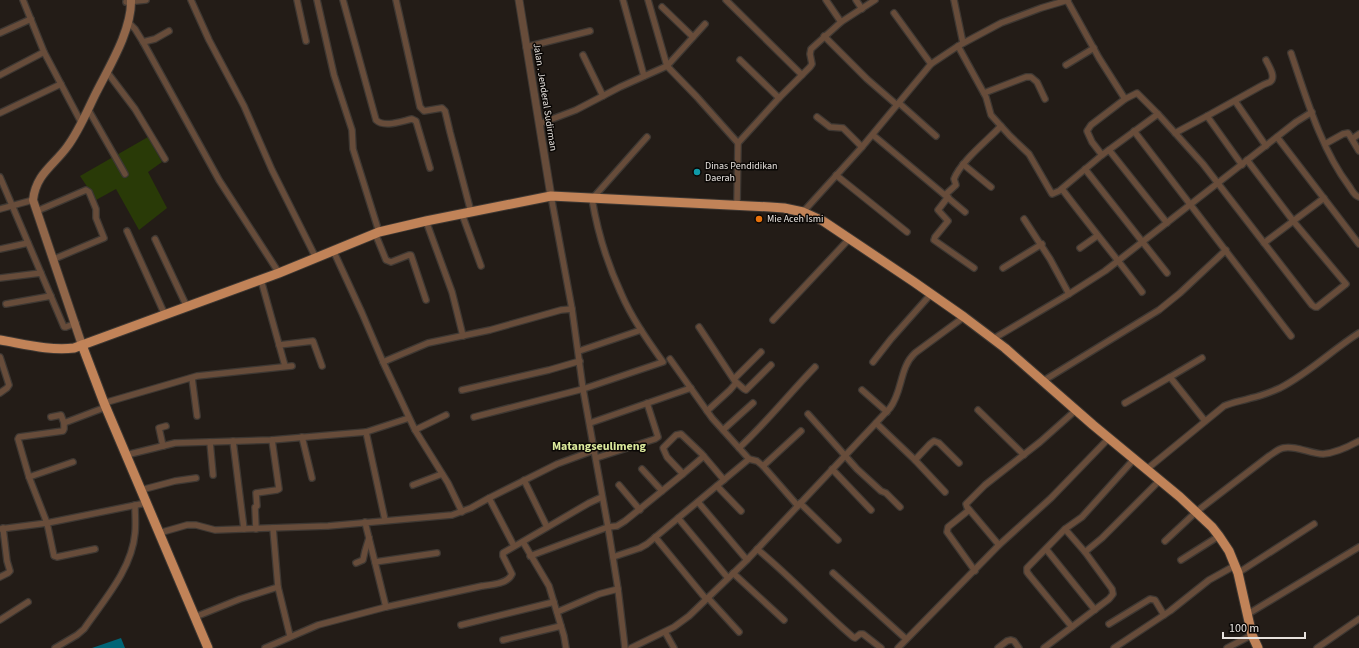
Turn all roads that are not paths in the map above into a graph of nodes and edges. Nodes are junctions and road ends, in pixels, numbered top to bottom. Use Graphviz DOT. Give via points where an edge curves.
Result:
graph roads {
  1 [pos="23,0"];
  2 [pos="146,0"];
  3 [pos="191,0"];
  4 [pos="297,0"];
  5 [pos="317,0"];
  6 [pos="343,0"];
  7 [pos="396,0"];
  8 [pos="519,0"];
  9 [pos="623,0"];
  10 [pos="648,0"];
  11 [pos="726,0"];
  12 [pos="826,0"];
  13 [pos="856,0"];
  14 [pos="875,0"];
  15 [pos="954,0"];
  16 [pos="1068,0"];
  17 [pos="129,2"];
  18 [pos="662,7"];
  19 [pos="862,9"];
  20 [pos="894,13"];
  21 [pos="31,19"];
  22 [pos="128,22"];
  23 [pos="841,22"];
  24 [pos="705,24"];
  25 [pos="169,31"];
  26 [pos="590,31"];
  27 [pos="0,34"];
  28 [pos="824,36"];
  29 [pos="693,37"];
  30 [pos="306,41"];
  31 [pos="143,42"];
  32 [pos="960,44"];
  33 [pos="526,47"];
  34 [pos="1094,48"];
  35 [pos="44,52"];
  36 [pos="1291,53"];
  37 [pos="583,55"];
  38 [pos="740,60"];
  39 [pos="1266,60"];
  40 [pos="931,64"];
  41 [pos="1066,65"];
  42 [pos="667,66"];
  43 [pos="107,72"];
  44 [pos="0,75"];
  45 [pos="802,75"];
  46 [pos="644,76"];
  47 [pos="61,84"];
  48 [pos="984,93"];
  49 [pos="603,96"];
  50 [pos="779,98"];
  51 [pos="1044,99"];
  52 [pos="1125,99"];
  53 [pos="1235,101"];
  54 [pos="898,104"];
  55 [pos="88,109"];
  56 [pos="1312,112"];
  57 [pos="0,113"];
  58 [pos="1158,114"];
  59 [pos="1207,116"];
  60 [pos="817,117"];
  61 [pos="81,122"];
  62 [pos="539,124"];
  63 [pos="1001,126"];
  64 [pos="1134,131"];
  65 [pos="1175,132"];
  66 [pos="1359,134"];
  67 [pos="872,135"];
  68 [pos="936,136"];
  69 [pos="647,137"];
  70 [pos="1277,137"];
  71 [pos="1352,139"];
  72 [pos="738,143"];
  73 [pos="1325,144"];
  74 [pos="1266,146"];
  75 [pos="862,147"];
  76 [pos="1109,150"];
  77 [pos="1359,151"];
  78 [pos="1102,155"];
  79 [pos="165,159"];
  80 [pos="1247,160"];
  81 [pos="963,164"];
  82 [pos="1242,165"];
  83 [pos="430,168"];
  84 [pos="1085,169"];
  85 [pos="125,174"];
  86 [pos="836,175"];
  87 [pos="0,177"];
  88 [pos="1218,184"];
  89 [pos="991,187"];
  90 [pos="1062,189"];
  91 [pos="551,196"];
  92 [pos="947,196"];
  93 [pos="1359,197"];
  94 [pos="592,198"];
  95 [pos="1324,198"];
  96 [pos="33,200"];
  97 [pos="737,205"];
  98 [pos="1191,205"];
  99 [pos="12,206"];
  100 [pos="0,209"];
  101 [pos="37,211"];
  102 [pos="803,212"];
  103 [pos="965,212"];
  104 [pos="467,213"];
  105 [pos="1024,219"];
  106 [pos="1292,220"];
  107 [pos="426,221"];
  108 [pos="1166,223"];
  109 [pos="127,231"];
  110 [pos="907,232"];
  111 [pos="377,233"];
  112 [pos="1097,236"];
  113 [pos="850,238"];
  114 [pos="155,239"];
  115 [pos="1143,242"];
  116 [pos="1264,242"];
  117 [pos="28,243"];
  118 [pos="1042,244"];
  119 [pos="1359,244"];
  120 [pos="1080,248"];
  121 [pos="0,249"];
  122 [pos="334,250"];
  123 [pos="1226,250"];
  124 [pos="316,258"];
  125 [pos="54,259"];
  126 [pos="1119,261"];
  127 [pos="481,266"];
  128 [pos="974,268"];
  129 [pos="1003,268"];
  130 [pos="41,273"];
  131 [pos="279,273"];
  132 [pos="1167,273"];
  133 [pos="0,278"];
  134 [pos="261,280"];
  135 [pos="1142,292"];
  136 [pos="931,294"];
  137 [pos="1069,294"];
  138 [pos="51,296"];
  139 [pos="426,300"];
  140 [pos="6,304"];
  141 [pos="187,307"];
  142 [pos="571,309"];
  143 [pos="165,315"];
  144 [pos="964,317"];
  145 [pos="774,320"];
  146 [pos="699,327"];
  147 [pos="641,330"];
  148 [pos="79,333"];
  149 [pos="1359,333"];
  150 [pos="463,336"];
  151 [pos="1291,336"];
  152 [pos="993,339"];
  153 [pos="0,340"];
  154 [pos="279,345"];
  155 [pos="579,351"];
  156 [pos="760,352"];
  157 [pos="0,357"];
  158 [pos="1202,358"];
  159 [pos="670,359"];
  160 [pos="579,361"];
  161 [pos="383,362"];
  162 [pos="874,362"];
  163 [pos="771,365"];
  164 [pos="284,366"];
  165 [pos="292,366"];
  166 [pos="322,366"];
  167 [pos="815,367"];
  168 [pos="1170,377"];
  169 [pos="192,378"];
  170 [pos="734,380"];
  171 [pos="1043,381"];
  172 [pos="691,388"];
  173 [pos="582,389"];
  174 [pos="462,390"];
  175 [pos="862,390"];
  176 [pos="0,393"];
  177 [pos="647,403"];
  178 [pos="752,403"];
  179 [pos="1125,403"];
  180 [pos="105,405"];
  181 [pos="978,410"];
  182 [pos="1076,410"];
  183 [pos="707,411"];
  184 [pos="887,412"];
  185 [pos="808,414"];
  186 [pos="446,415"];
  187 [pos="197,416"];
  188 [pos="51,417"];
  189 [pos="474,417"];
  190 [pos="409,418"];
  191 [pos="1205,421"];
  192 [pos="64,422"];
  193 [pos="590,423"];
  194 [pos="876,423"];
  195 [pos="166,426"];
  196 [pos="415,430"];
  197 [pos="723,430"];
  198 [pos="801,431"];
  199 [pos="366,432"];
  200 [pos="302,437"];
  201 [pos="1109,438"];
  202 [pos="272,440"];
  203 [pos="233,441"];
  204 [pos="210,442"];
  205 [pos="1359,442"];
  206 [pos="163,446"];
  207 [pos="739,448"];
  208 [pos="590,452"];
  209 [pos="126,455"];
  210 [pos="846,455"];
  211 [pos="1024,455"];
  212 [pos="704,456"];
  213 [pos="596,458"];
  214 [pos="1135,458"];
  215 [pos="749,459"];
  216 [pos="915,460"];
  217 [pos="73,462"];
  218 [pos="958,463"];
  219 [pos="764,466"];
  220 [pos="832,468"];
  221 [pos="642,469"];
  222 [pos="1147,469"];
  223 [pos="442,474"];
  224 [pos="683,474"];
  225 [pos="213,475"];
  226 [pos="29,477"];
  227 [pos="196,478"];
  228 [pos="312,478"];
  229 [pos="524,480"];
  230 [pos="724,480"];
  231 [pos="1160,480"];
  232 [pos="413,485"];
  233 [pos="619,485"];
  234 [pos="717,486"];
  235 [pos="141,490"];
  236 [pos="662,491"];
  237 [pos="945,492"];
  238 [pos="602,497"];
  239 [pos="489,498"];
  240 [pos="698,502"];
  241 [pos="146,503"];
  242 [pos="799,504"];
  243 [pos="135,505"];
  244 [pos="900,507"];
  245 [pos="640,510"];
  246 [pos="871,510"];
  247 [pos="969,510"];
  248 [pos="741,511"];
  249 [pos="462,512"];
  250 [pos="1196,512"];
  251 [pos="678,518"];
  252 [pos="385,520"];
  253 [pos="365,522"];
  254 [pos="47,523"];
  255 [pos="1314,524"];
  256 [pos="547,527"];
  257 [pos="608,527"];
  258 [pos="2,528"];
  259 [pos="273,528"];
  260 [pos="244,529"];
  261 [pos="256,529"];
  262 [pos="1065,529"];
  263 [pos="159,533"];
  264 [pos="1219,536"];
  265 [pos="655,537"];
  266 [pos="369,538"];
  267 [pos="838,540"];
  268 [pos="1165,541"];
  269 [pos="522,542"];
  270 [pos="999,545"];
  271 [pos="514,546"];
  272 [pos="1359,547"];
  273 [pos="95,548"];
  274 [pos="1046,548"];
  275 [pos="757,549"];
  276 [pos="1085,552"];
  277 [pos="437,553"];
  278 [pos="530,556"];
  279 [pos="613,557"];
  280 [pos="747,560"];
  281 [pos="1181,560"];
  282 [pos="375,562"];
  283 [pos="356,563"];
  284 [pos="1237,569"];
  285 [pos="975,571"];
  286 [pos="733,573"];
  287 [pos="833,574"];
  288 [pos="0,577"];
  289 [pos="728,578"];
  290 [pos="278,587"];
  291 [pos="618,589"];
  292 [pos="707,598"];
  293 [pos="28,602"];
  294 [pos="554,602"];
  295 [pos="386,607"];
  296 [pos="1095,610"];
  297 [pos="557,612"];
  298 [pos="1248,614"];
  299 [pos="1164,615"];
  300 [pos="195,617"];
  301 [pos="1359,619"];
  302 [pos="0,620"];
  303 [pos="784,620"];
  304 [pos="1109,624"];
  305 [pos="462,625"];
  306 [pos="561,626"];
  307 [pos="1072,627"];
  308 [pos="665,632"];
  309 [pos="739,632"];
  310 [pos="1252,635"];
  311 [pos="290,636"];
  312 [pos="906,639"];
  313 [pos="503,640"];
  314 [pos="55,648"];
  315 [pos="208,648"];
  316 [pos="265,648"];
  317 [pos="566,648"];
  318 [pos="625,648"];
  319 [pos="631,648"];
  320 [pos="674,648"];
  321 [pos="881,648"];
  322 [pos="898,648"];
  323 [pos="998,648"];
  324 [pos="1019,648"];
  325 [pos="1044,648"];
  326 [pos="1114,648"];
  327 [pos="1227,648"];
  328 [pos="1258,648"];
  329 [pos="1317,648"];
  1 -- 21 [label="street"];
  2 -- 17 [label="street"];
  3 -- 124 [label="street"];
  4 -- 30 [label="street"];
  5 -- 111 [label="street" via="334,75 352,130 353,149"];
  6 -- 83 [label="street" via="374,116 378,122 384,124 412,119 416,121"];
  7 -- 104 [label="street" via="420,107 424,111 442,108 445,111"];
  8 -- 33 [label="street, Jalan . Jenderal Sudirman"];
  9 -- 46 [label="street"];
  10 -- 42 [label="street"];
  11 -- 45 [label="street"];
  12 -- 23 [label="street"];
  13 -- 19 [label="street"];
  14 -- 19 [label="street"];
  15 -- 32 [label="street"];
  16 -- 32 [label="street" via="1001,23"];
  16 -- 34 [label="street"];
  17 -- 22 [label="main road"];
  18 -- 29 [label="street"];
  19 -- 23 [label="street"];
  20 -- 40 [label="street"];
  21 -- 27 [label="street"];
  21 -- 35 [label="street"];
  22 -- 31 [label="street"];
  22 -- 43 [label="main road"];
  23 -- 28 [label="street"];
  24 -- 29 [label="street"];
  25 -- 31 [label="street"];
  26 -- 33 [label="street"];
  28 -- 45 [label="street" via="810,51 812,64"];
  28 -- 54 [label="street" via="867,79"];
  29 -- 42 [label="street"];
  31 -- 131 [label="street" via="219,180"];
  32 -- 40 [label="street"];
  32 -- 48 [label="street"];
  33 -- 62 [label="street, Jalan . Jenderal Sudirman"];
  34 -- 41 [label="street"];
  34 -- 52 [label="street"];
  35 -- 44 [label="street"];
  35 -- 47 [label="street"];
  36 -- 56 [label="street"];
  37 -- 49 [label="street"];
  38 -- 50 [label="street"];
  39 -- 53 [label="street" via="1273,77 1271,81"];
  40 -- 54 [label="street"];
  42 -- 46 [label="street"];
  42 -- 72 [label="street"];
  43 -- 55 [label="main road"];
  43 -- 79 [label="street" via="135,109"];
  45 -- 50 [label="street"];
  46 -- 49 [label="street"];
  47 -- 57 [label="street"];
  47 -- 61 [label="street"];
  48 -- 51 [label="street" via="1031,77 1037,82"];
  48 -- 63 [label="street" via="990,113"];
  49 -- 62 [label="street" via="576,110"];
  50 -- 72 [label="street"];
  52 -- 58 [label="street" via="1137,93"];
  52 -- 78 [label="street" via="1088,130 1088,135"];
  53 -- 59 [label="street"];
  53 -- 74 [label="street"];
  54 -- 67 [label="street"];
  54 -- 68 [label="street"];
  55 -- 61 [label="main road"];
  55 -- 85 [label="street"];
  56 -- 70 [label="street"];
  56 -- 73 [label="street"];
  58 -- 64 [label="street"];
  58 -- 65 [label="street"];
  59 -- 65 [label="street"];
  59 -- 82 [label="street"];
  60 -- 75 [label="street" via="830,127 843,128"];
  61 -- 96 [label="main road" via="68,146 38,181"];
  62 -- 91 [label="street, Jalan . Jenderal Sudirman"];
  63 -- 81 [label="street"];
  63 -- 90 [label="street" via="1029,154 1051,193"];
  64 -- 76 [label="street"];
  64 -- 98 [label="street"];
  65 -- 88 [label="street"];
  66 -- 71 [label="street"];
  67 -- 75 [label="street"];
  67 -- 92 [label="street"];
  69 -- 94 [label="street"];
  70 -- 74 [label="street"];
  70 -- 95 [label="street"];
  71 -- 73 [label="street" via="1349,134 1344,133"];
  71 -- 77 [label="street"];
  72 -- 97 [label="street"];
  73 -- 93 [label="street" via="1342,177"];
  74 -- 80 [label="street"];
  75 -- 86 [label="street"];
  76 -- 78 [label="street"];
  76 -- 108 [label="street"];
  78 -- 84 [label="street"];
  80 -- 82 [label="street"];
  80 -- 106 [label="street"];
  81 -- 89 [label="street"];
  81 -- 92 [label="street" via="954,178 956,185"];
  82 -- 88 [label="street"];
  84 -- 90 [label="street"];
  84 -- 115 [label="street"];
  86 -- 102 [label="street"];
  86 -- 110 [label="street"];
  87 -- 99 [label="street"];
  88 -- 98 [label="street"];
  88 -- 116 [label="street"];
  90 -- 112 [label="street"];
  91 -- 94 [label="highway"];
  91 -- 104 [label="highway"];
  91 -- 142 [label="street"];
  92 -- 103 [label="street"];
  92 -- 128 [label="street" via="938,211 948,221 934,240"];
  94 -- 97 [label="highway"];
  94 -- 147 [label="street" via="609,263 621,294"];
  95 -- 106 [label="street"];
  95 -- 119 [label="street"];
  96 -- 99 [label="street"];
  96 -- 101 [label="main road"];
  97 -- 102 [label="highway"];
  98 -- 108 [label="street"];
  98 -- 123 [label="street"];
  99 -- 100 [label="street"];
  99 -- 117 [label="street"];
  101 -- 125 [label="main road"];
  101 -- 125 [label="street" via="86,190 90,192 94,202 96,218 104,238"];
  102 -- 113 [label="highway"];
  104 -- 107 [label="highway"];
  104 -- 127 [label="street"];
  105 -- 118 [label="street"];
  106 -- 116 [label="street"];
  106 -- 116 [label="street" via="1346,284 1320,305 1316,308 1314,306"];
  107 -- 111 [label="highway"];
  107 -- 150 [label="street" via="452,292"];
  108 -- 115 [label="street"];
  109 -- 143 [label="street"];
  111 -- 122 [label="highway"];
  111 -- 139 [label="street" via="388,262 412,255"];
  112 -- 120 [label="street"];
  112 -- 126 [label="street"];
  113 -- 136 [label="highway"];
  113 -- 145 [label="street"];
  114 -- 141 [label="street"];
  115 -- 126 [label="street"];
  115 -- 132 [label="street"];
  117 -- 121 [label="street"];
  117 -- 130 [label="street"];
  118 -- 129 [label="street"];
  118 -- 137 [label="street"];
  122 -- 124 [label="highway"];
  122 -- 161 [label="street"];
  123 -- 151 [label="street"];
  123 -- 171 [label="street" via="1159,310"];
  124 -- 131 [label="highway"];
  125 -- 148 [label="main road"];
  126 -- 135 [label="street"];
  126 -- 137 [label="street"];
  130 -- 133 [label="street"];
  130 -- 138 [label="street"];
  131 -- 134 [label="highway"];
  134 -- 141 [label="highway"];
  134 -- 154 [label="street"];
  136 -- 144 [label="highway"];
  136 -- 162 [label="street"];
  137 -- 152 [label="street"];
  138 -- 140 [label="street"];
  138 -- 148 [label="street" via="64,327"];
  141 -- 143 [label="highway"];
  142 -- 150 [label="street"];
  142 -- 155 [label="street"];
  143 -- 148 [label="highway"];
  144 -- 152 [label="highway"];
  144 -- 184 [label="street" via="910,359 904,368 898,394"];
  146 -- 170 [label="street"];
  147 -- 155 [label="street"];
  147 -- 173 [label="street" via="663,362"];
  148 -- 153 [label="highway" via="64,349"];
  148 -- 180 [label="highway"];
  149 -- 191 [label="street" via="1289,383 1264,395 1228,404"];
  150 -- 161 [label="street" via="428,343"];
  152 -- 171 [label="highway"];
  154 -- 164 [label="street"];
  154 -- 166 [label="street" via="313,341"];
  155 -- 160 [label="street"];
  156 -- 170 [label="street"];
  157 -- 176 [label="street" via="9,385"];
  158 -- 168 [label="street"];
  159 -- 172 [label="street"];
  160 -- 173 [label="street"];
  160 -- 174 [label="street"];
  161 -- 190 [label="street"];
  163 -- 170 [label="street" via="747,390"];
  164 -- 165 [label="street"];
  164 -- 169 [label="street"];
  167 -- 207 [label="street" via="760,429"];
  168 -- 179 [label="street"];
  168 -- 191 [label="street"];
  169 -- 180 [label="street"];
  169 -- 187 [label="street"];
  170 -- 183 [label="street" via="734,387"];
  171 -- 182 [label="highway"];
  172 -- 177 [label="street"];
  172 -- 183 [label="street"];
  173 -- 189 [label="street"];
  173 -- 193 [label="street"];
  175 -- 184 [label="street"];
  177 -- 193 [label="street"];
  177 -- 213 [label="street" via="658,437"];
  178 -- 197 [label="street"];
  180 -- 192 [label="street"];
  180 -- 209 [label="highway"];
  181 -- 211 [label="street"];
  182 -- 201 [label="highway"];
  182 -- 211 [label="street"];
  183 -- 197 [label="street"];
  184 -- 194 [label="street"];
  185 -- 210 [label="street"];
  186 -- 196 [label="street"];
  188 -- 192 [label="street" via="61,415"];
  190 -- 196 [label="street"];
  190 -- 199 [label="street"];
  191 -- 222 [label="street"];
  192 -- 226 [label="street" via="63,430 18,438"];
  193 -- 208 [label="street"];
  194 -- 210 [label="street"];
  194 -- 216 [label="street"];
  195 -- 206 [label="street" via="159,428"];
  196 -- 223 [label="street"];
  197 -- 207 [label="street"];
  198 -- 219 [label="street"];
  199 -- 200 [label="street"];
  199 -- 252 [label="street"];
  200 -- 202 [label="street"];
  200 -- 228 [label="street"];
  201 -- 214 [label="highway"];
  201 -- 270 [label="street" via="1051,498"];
  202 -- 203 [label="street"];
  202 -- 261 [label="street" via="279,489 256,493"];
  203 -- 204 [label="street"];
  203 -- 260 [label="street"];
  204 -- 206 [label="street"];
  204 -- 225 [label="street"];
  205 -- 250 [label="street" via="1328,453 1281,449"];
  206 -- 209 [label="street"];
  207 -- 215 [label="street"];
  208 -- 213 [label="street"];
  208 -- 229 [label="street"];
  209 -- 235 [label="highway"];
  210 -- 220 [label="street"];
  210 -- 244 [label="street" via="880,491 886,493"];
  211 -- 247 [label="street" via="972,499 966,505"];
  212 -- 224 [label="street"];
  212 -- 224 [label="street" via="682,434 676,435 663,450"];
  212 -- 230 [label="street"];
  213 -- 238 [label="street"];
  214 -- 222 [label="highway"];
  214 -- 262 [label="street" via="1082,517"];
  215 -- 219 [label="street"];
  215 -- 230 [label="street"];
  216 -- 218 [label="street" via="930,444 936,442"];
  216 -- 237 [label="street"];
  217 -- 226 [label="street"];
  219 -- 242 [label="street"];
  220 -- 242 [label="street"];
  220 -- 246 [label="street"];
  221 -- 236 [label="street"];
  222 -- 231 [label="highway"];
  223 -- 232 [label="street"];
  223 -- 249 [label="street"];
  224 -- 236 [label="street"];
  226 -- 254 [label="street"];
  227 -- 235 [label="street" via="174,480"];
  229 -- 239 [label="street"];
  229 -- 256 [label="street"];
  230 -- 234 [label="street"];
  231 -- 250 [label="highway"];
  231 -- 276 [label="street"];
  233 -- 245 [label="street"];
  234 -- 240 [label="street"];
  234 -- 248 [label="street"];
  235 -- 241 [label="highway"];
  236 -- 245 [label="street"];
  238 -- 256 [label="street"];
  238 -- 257 [label="street"];
  239 -- 249 [label="street"];
  239 -- 271 [label="street"];
  240 -- 251 [label="street"];
  240 -- 280 [label="street"];
  241 -- 243 [label="street"];
  241 -- 263 [label="highway"];
  242 -- 267 [label="street"];
  242 -- 275 [label="street"];
  243 -- 254 [label="street"];
  243 -- 314 [label="street" via="135,534 122,574 84,628"];
  245 -- 257 [label="street" via="618,526"];
  247 -- 270 [label="street"];
  247 -- 285 [label="street" via="948,527 946,532"];
  249 -- 252 [label="street" via="446,516"];
  250 -- 264 [label="highway"];
  250 -- 268 [label="street"];
  251 -- 265 [label="street"];
  251 -- 289 [label="street"];
  252 -- 253 [label="street"];
  253 -- 259 [label="street"];
  253 -- 266 [label="street"];
  254 -- 258 [label="street"];
  254 -- 273 [label="street" via="55,557"];
  255 -- 284 [label="street"];
  256 -- 269 [label="street"];
  257 -- 278 [label="street"];
  257 -- 279 [label="street"];
  258 -- 288 [label="street" via="10,571"];
  259 -- 261 [label="street"];
  259 -- 290 [label="street"];
  260 -- 261 [label="street"];
  260 -- 263 [label="street" via="215,530 187,525"];
  262 -- 274 [label="street"];
  262 -- 276 [label="street"];
  263 -- 300 [label="highway"];
  264 -- 281 [label="street"];
  264 -- 284 [label="highway"];
  265 -- 279 [label="street" via="643,546"];
  265 -- 292 [label="street"];
  266 -- 282 [label="street"];
  266 -- 283 [label="street" via="364,559"];
  269 -- 271 [label="street"];
  269 -- 278 [label="street"];
  270 -- 285 [label="street"];
  271 -- 295 [label="street" via="502,554 512,574 506,580 494,585"];
  272 -- 298 [label="street"];
  274 -- 296 [label="street"];
  274 -- 307 [label="street" via="1027,568 1028,572"];
  275 -- 280 [label="street"];
  275 -- 321 [label="street" via="853,637 864,634"];
  276 -- 296 [label="street" via="1113,592 1112,597"];
  277 -- 282 [label="street"];
  278 -- 294 [label="street" via="548,584"];
  279 -- 291 [label="street"];
  280 -- 286 [label="street"];
  282 -- 295 [label="street"];
  284 -- 298 [label="highway"];
  284 -- 299 [label="street" via="1209,580"];
  285 -- 312 [label="street"];
  286 -- 289 [label="street"];
  286 -- 303 [label="street"];
  287 -- 312 [label="street"];
  289 -- 292 [label="street"];
  290 -- 300 [label="street"];
  290 -- 311 [label="street"];
  291 -- 297 [label="street" via="599,594"];
  291 -- 318 [label="street"];
  292 -- 308 [label="street" via="680,624"];
  292 -- 309 [label="street"];
  293 -- 302 [label="street"];
  294 -- 297 [label="street"];
  294 -- 305 [label="street"];
  295 -- 311 [label="street" via="318,625"];
  296 -- 307 [label="street"];
  297 -- 306 [label="street"];
  298 -- 310 [label="highway"];
  299 -- 304 [label="street" via="1155,600 1150,599"];
  299 -- 326 [label="street"];
  300 -- 315 [label="highway"];
  301 -- 329 [label="street"];
  306 -- 313 [label="street"];
  306 -- 317 [label="street"];
  307 -- 325 [label="street"];
  308 -- 319 [label="street"];
  308 -- 320 [label="street"];
  310 -- 327 [label="street"];
  310 -- 328 [label="highway"];
  311 -- 316 [label="street"];
  312 -- 322 [label="street"];
  323 -- 324 [label="street" via="1011,640"];
}
